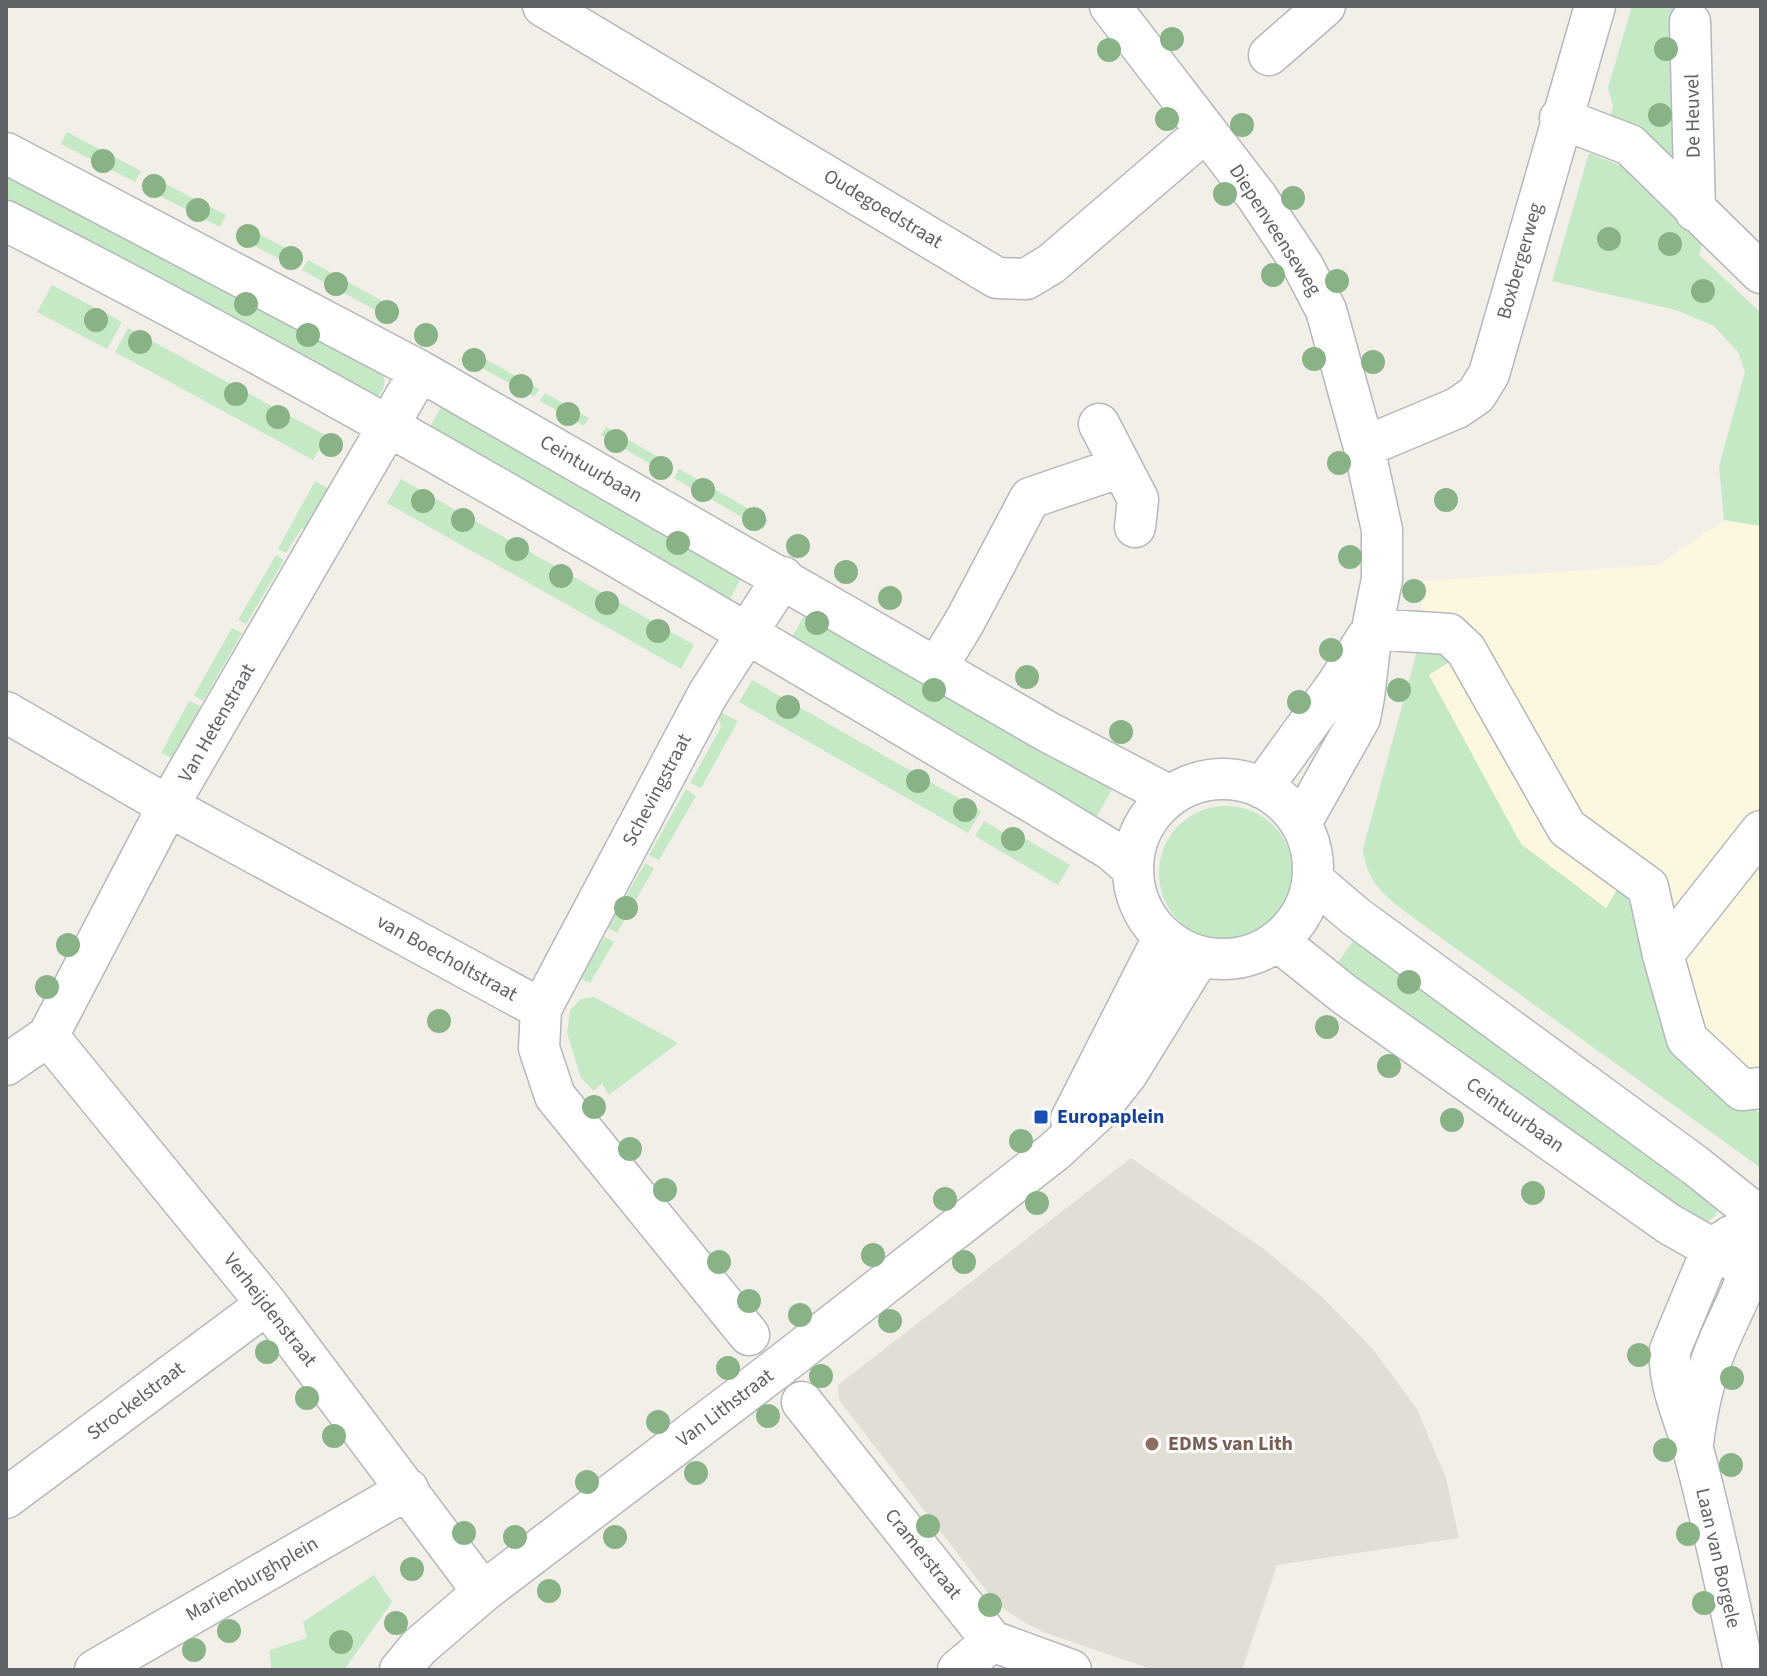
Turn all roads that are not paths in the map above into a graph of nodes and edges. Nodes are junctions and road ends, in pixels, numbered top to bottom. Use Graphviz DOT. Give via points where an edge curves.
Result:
graph roads {
  1 [pos="543,6"];
  2 [pos="1110,6"];
  3 [pos="1325,6"];
  4 [pos="1595,6"];
  5 [pos="1690,22"];
  6 [pos="1269,55"];
  7 [pos="1560,118"];
  8 [pos="1206,131"];
  9 [pos="6,153"];
  10 [pos="1695,211"];
  11 [pos="6,221"];
  12 [pos="1761,273"];
  13 [pos="420,371"];
  14 [pos="1099,424"];
  15 [pos="390,426"];
  16 [pos="1364,447"];
  17 [pos="1121,467"];
  18 [pos="1135,527"];
  19 [pos="783,577"];
  20 [pos="1372,629"];
  21 [pos="749,634"];
  22 [pos="937,667"];
  23 [pos="6,712"];
  24 [pos="1262,788"];
  25 [pos="1170,796"];
  26 [pos="168,806"];
  27 [pos="1301,823"];
  28 [pos="1761,831"];
  29 [pos="1132,868"];
  30 [pos="1313,880"];
  31 [pos="1163,938"];
  32 [pos="1278,941"];
  33 [pos="1663,955"];
  34 [pos="1199,957"];
  35 [pos="541,1009"];
  36 [pos="48,1036"];
  37 [pos="6,1065"];
  38 [pos="1761,1088"];
  39 [pos="1055,1151"];
  40 [pos="1760,1218"];
  41 [pos="1712,1249"];
  42 [pos="1756,1274"];
  43 [pos="267,1304"];
  44 [pos="749,1335"];
  45 [pos="802,1402"];
  46 [pos="1692,1447"];
  47 [pos="408,1489"];
  48 [pos="6,1498"];
  49 [pos="483,1592"];
  50 [pos="992,1641"];
  51 [pos="95,1670"];
  52 [pos="400,1670"];
  53 [pos="958,1670"];
  54 [pos="1071,1670"];
  55 [pos="1744,1670"];
  1 -- 8 [label="street, Oudegoedstraat" via="997,278 1026,279 1051,264"];
  2 -- 8 [label="street, Diepenveenseweg"];
  3 -- 6 [label="street"];
  4 -- 7 [label="street, Boxbergerweg"];
  5 -- 10 [label="street, De Heuvel"];
  7 -- 10 [label="street, De Heuvel" via="1630,145"];
  7 -- 16 [label="street, Boxbergerweg" via="1489,374 1476,395 1457,408"];
  8 -- 16 [label="street, Diepenveenseweg" via="1288,243 1326,310"];
  9 -- 13 [label="street, Ceintuurbaan"];
  10 -- 12 [label="street, De Heuvel"];
  11 -- 15 [label="street"];
  13 -- 15 [label="street, Van Hetenstraat"];
  13 -- 19 [label="street, Ceintuurbaan"];
  14 -- 17 [label="street"];
  15 -- 21 [label="street"];
  15 -- 26 [label="street, Van Hetenstraat"];
  16 -- 20 [label="street, Diepenveenseweg" via="1382,530 1382,579"];
  17 -- 18 [label="street" via="1138,499"];
  17 -- 22 [label="street" via="1030,498"];
  19 -- 21 [label="street, Schevingstraat"];
  19 -- 22 [label="street, Ceintuurbaan"];
  20 -- 24 [label="street, Diepenveenseweg"];
  20 -- 27 [label="street, Diepenveenseweg" via="1360,718"];
  20 -- 33 [label="street" via="1449,634 1466,650 1567,828 1648,887"];
  21 -- 29 [label="street" via="1111,850"];
  21 -- 35 [label="street, Schevingstraat" via="708,694"];
  22 -- 25 [label="street, Ceintuurbaan"];
  23 -- 26 [label="street, van Boecholtstraat"];
  24 -- 25 [label="street" via="1216,779"];
  24 -- 27 [label="street" via="1286,804"];
  25 -- 29 [label="street" via="1142,828"];
  26 -- 35 [label="street, van Boecholtstraat"];
  26 -- 36 [label="street, Van Hetenstraat"];
  27 -- 30 [label="street" via="1310,845"];
  28 -- 33 [label="street"];
  29 -- 31 [label="street" via="1138,902"];
  30 -- 32 [label="street" via="1295,924"];
  30 -- 40 [label="street"];
  31 -- 34 [label="street"];
  31 -- 39 [label="street, Van Lithstraat"];
  32 -- 34 [label="street" via="1253,955 1228,960"];
  32 -- 41 [label="street, Ceintuurbaan" via="1344,994"];
  33 -- 38 [label="street" via="1687,1039 1742,1090"];
  34 -- 39 [label="street, Van Lithstraat" via="1127,1074"];
  35 -- 44 [label="street, van Boecholtstraat" via="539,1048 555,1096"];
  36 -- 37 [label="street, Van Hetenstraat"];
  36 -- 43 [label="street, Verheijdenstraat"];
  39 -- 49 [label="street, Van Lithstraat"];
  40 -- 41 [label="street"];
  40 -- 42 [label="street, Laan van Borgele"];
  41 -- 42 [label="street, Ceintuurbaan"];
  41 -- 46 [label="street, Laan van Borgele" via="1670,1350 1672,1382"];
  42 -- 46 [label="street, Laan van Borgele" via="1715,1352 1698,1403"];
  43 -- 47 [label="street, Verheijdenstraat"];
  43 -- 48 [label="street, Strockelstraat"];
  45 -- 50 [label="street, Cramerstraat"];
  46 -- 55 [label="street, Laan van Borgele"];
  47 -- 49 [label="street, Verheijdenstraat"];
  47 -- 51 [label="street, Marienburghplein"];
  49 -- 52 [label="street, Van Lithstraat"];
  50 -- 53 [label="street"];
  50 -- 54 [label="street"];
}
